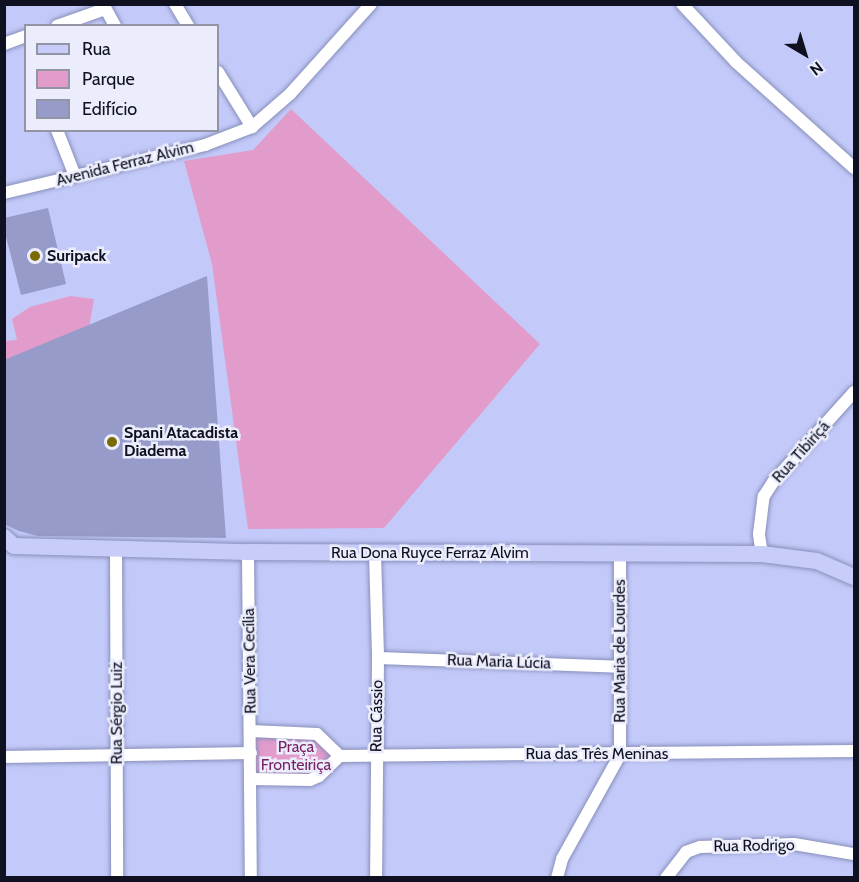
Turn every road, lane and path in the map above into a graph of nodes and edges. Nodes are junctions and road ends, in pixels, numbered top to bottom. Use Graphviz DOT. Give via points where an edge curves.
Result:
graph roads {
  1 [pos="175,4"];
  2 [pos="371,4"];
  3 [pos="682,4"];
  4 [pos="104,7"];
  5 [pos="62,24"];
  6 [pos="114,24"];
  7 [pos="187,24"];
  8 [pos="24,37"];
  9 [pos="4,44"];
  10 [pos="219,74"];
  11 [pos="252,127"];
  12 [pos="58,132"];
  13 [pos="855,168"];
  14 [pos="75,176"];
  15 [pos="4,193"];
  16 [pos="855,392"];
  17 [pos="8,546"];
  18 [pos="116,549"];
  19 [pos="248,552"];
  20 [pos="620,553"];
  21 [pos="375,554"];
  22 [pos="762,554"];
  23 [pos="855,577"];
  24 [pos="378,658"];
  25 [pos="620,667"];
  26 [pos="251,731"];
  27 [pos="855,751"];
  28 [pos="251,753"];
  29 [pos="376,754"];
  30 [pos="118,755"];
  31 [pos="620,755"];
  32 [pos="339,756"];
  33 [pos="4,757"];
  34 [pos="251,779"];
  35 [pos="855,854"];
  36 [pos="117,878"];
  37 [pos="251,878"];
  38 [pos="376,878"];
  39 [pos="557,878"];
  40 [pos="666,878"];
  1 -- 7 [label="street"];
  2 -- 11 [label="street, Avenida Ferraz Alvim" via="290,94"];
  3 -- 13 [label="street" via="736,62"];
  4 -- 5 [label="street"];
  4 -- 6 [label="street"];
  8 -- 9 [label="street"];
  10 -- 11 [label="street"];
  11 -- 14 [label="street, Avenida Ferraz Alvim" via="205,145"];
  12 -- 14 [label="street"];
  14 -- 15 [label="street, Avenida Ferraz Alvim"];
  16 -- 22 [label="street, Rua Tibiriçá" via="764,496 759,534"];
  17 -- 18 [label="main road, Rua Dona Ruyce Ferraz Alvim"];
  18 -- 19 [label="main road, Rua Dona Ruyce Ferraz Alvim"];
  18 -- 30 [label="street, Rua Sérgio Luiz"];
  19 -- 21 [label="main road, Rua Dona Ruyce Ferraz Alvim"];
  19 -- 26 [label="street, Rua Vera Cecília"];
  20 -- 21 [label="main road, Rua Dona Ruyce Ferraz Alvim"];
  20 -- 22 [label="main road, Rua Dona Ruyce Ferraz Alvim"];
  20 -- 25 [label="street, Rua Maria de Lourdes"];
  21 -- 24 [label="street, Rua Cássio"];
  22 -- 23 [label="main road, Rua Dona Ruyce Ferraz Alvim" via="817,561"];
  24 -- 25 [label="street, Rua Maria Lúcia"];
  24 -- 29 [label="street, Rua Cássio"];
  25 -- 31 [label="street, Rua Maria de Lourdes"];
  26 -- 28 [label="street, Rua Vera Cecília"];
  26 -- 32 [label="street" via="317,734"];
  27 -- 31 [label="street, Rua das Três Meninas"];
  28 -- 30 [label="street"];
  28 -- 34 [label="street, Rua Vera Cecília"];
  29 -- 31 [label="street, Rua das Três Meninas"];
  29 -- 32 [label="street, Rua das Três Meninas"];
  29 -- 38 [label="street, Rua Cássio"];
  30 -- 33 [label="street"];
  30 -- 36 [label="street, Rua Sérgio Luiz"];
  31 -- 39 [label="street, Rua Maria de Lourdes" via="562,859"];
  32 -- 34 [label="street" via="310,780"];
  34 -- 37 [label="street, Rua Vera Cecília"];
  35 -- 40 [label="street, Rua Rodrigo" via="794,844 700,847 686,852"];
}
